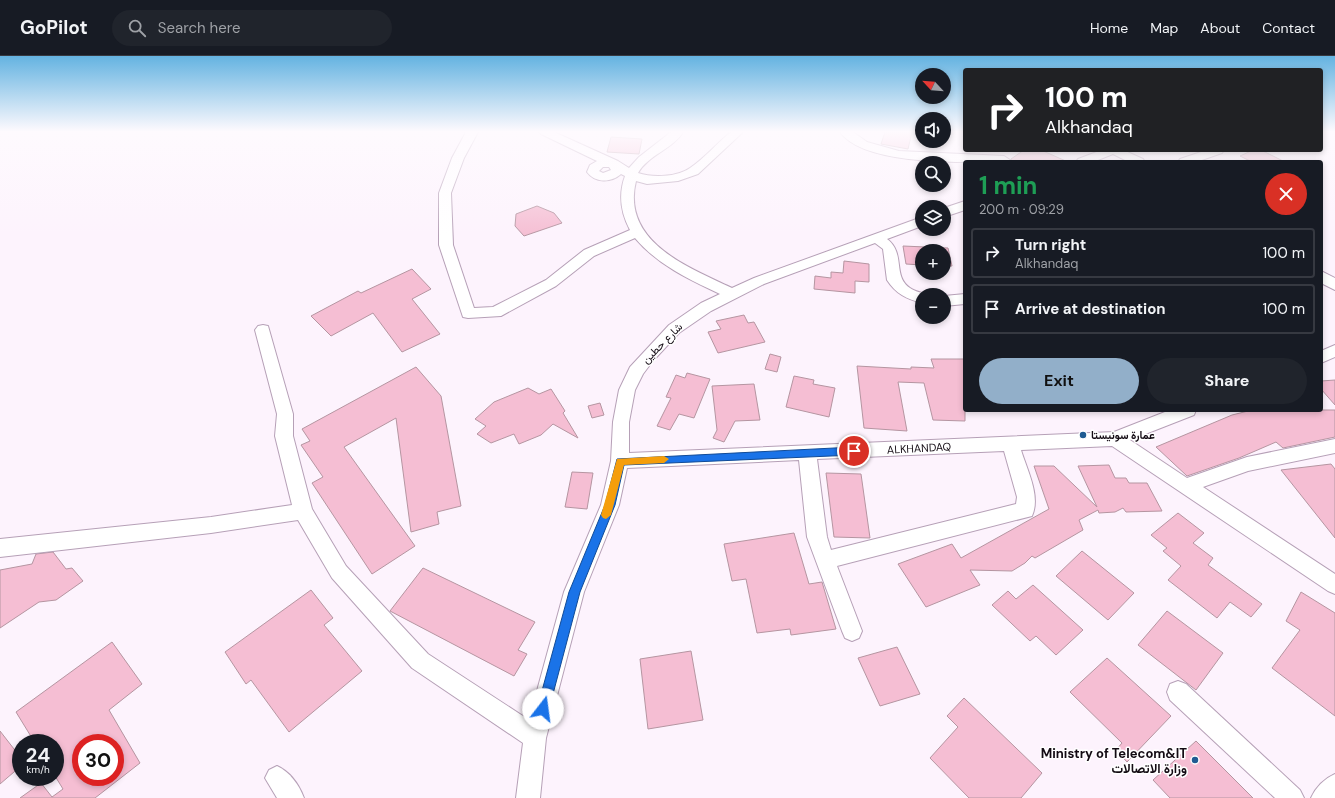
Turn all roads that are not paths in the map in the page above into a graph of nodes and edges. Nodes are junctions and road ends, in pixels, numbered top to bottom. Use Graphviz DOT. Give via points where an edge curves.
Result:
graph roads {
  1 [pos="453,167"];
  2 [pos="607,167"];
  3 [pos="608,167"];
  4 [pos="625,167"];
  5 [pos="637,167"];
  6 [pos="699,167"];
  7 [pos="612,170"];
  8 [pos="631,175"];
  9 [pos="627,193"];
  10 [pos="963,207"];
  11 [pos="951,211"];
  12 [pos="915,224"];
  13 [pos="638,232"];
  14 [pos="877,238"];
  15 [pos="1323,277"];
  16 [pos="1335,286"];
  17 [pos="732,294"];
  18 [pos="915,296"];
  19 [pos="963,299"];
  20 [pos="951,300"];
  21 [pos="263,330"];
  22 [pos="1335,351"];
  23 [pos="1323,356"];
  24 [pos="1183,412"];
  25 [pos="1115,439"];
  26 [pos="1011,444"];
  27 [pos="1335,446"];
  28 [pos="807,453"];
  29 [pos="620,461"];
  30 [pos="1185,486"];
  31 [pos="303,511"];
  32 [pos="0,548"];
  33 [pos="825,560"];
  34 [pos="1335,585"];
  35 [pos="852,631"];
  36 [pos="1178,692"];
  37 [pos="535,738"];
  38 [pos="277,778"];
  39 [pos="1335,786"];
  40 [pos="292,798"];
  41 [pos="528,798"];
  42 [pos="1292,798"];
  43 [pos="1323,798"];
  1 -- 13 [label="street" via="445,193 446,245 468,313 496,312 551,282 589,254"];
  2 -- 7 [label="street"];
  3 -- 7 [label="street"];
  4 -- 7 [label="street"];
  5 -- 8 [label="street"];
  6 -- 8 [label="street" via="678,177 660,180 647,180"];
  7 -- 8 [label="street" via="620,177"];
  7 -- 9 [label="street"];
  8 -- 9 [label="street"];
  9 -- 13 [label="street" via="627,206 632,223"];
  10 -- 11 [label="street"];
  12 -- 14 [label="street, شارع حطين"];
  13 -- 17 [label="street" via="641,239 658,255 680,269"];
  14 -- 17 [label="street, شارع حطين" via="759,281"];
  14 -- 18 [label="street" via="888,247 892,257 894,280 905,292"];
  15 -- 16 [label="street"];
  17 -- 29 [label="street, شارع حطين" via="706,307 674,329 636,370 627,390 622,416"];
  19 -- 20 [label="street"];
  21 -- 31 [label="street" via="285,414 284,436"];
  22 -- 23 [label="street"];
  24 -- 25 [label="street, ALKHANDAQ"];
  25 -- 26 [label="street, ALKHANDAQ"];
  25 -- 30 [label="street"];
  26 -- 28 [label="street, ALKHANDAQ"];
  26 -- 33 [label="street" via="1026,497 1025,510"];
  27 -- 30 [label="street" via="1248,464"];
  28 -- 29 [label="street, ALKHANDAQ"];
  28 -- 33 [label="street" via="817,537"];
  29 -- 37 [label="street, شارع حطين" via="610,505 574,592"];
  30 -- 34 [label="street"];
  31 -- 32 [label="street" via="211,525"];
  31 -- 37 [label="street" via="339,572 420,661"];
  33 -- 35 [label="street"];
  36 -- 42 [label="street"];
  37 -- 41 [label="street, شارع حطين"];
  38 -- 40 [label="street"];
  39 -- 43 [label="street"];
}
